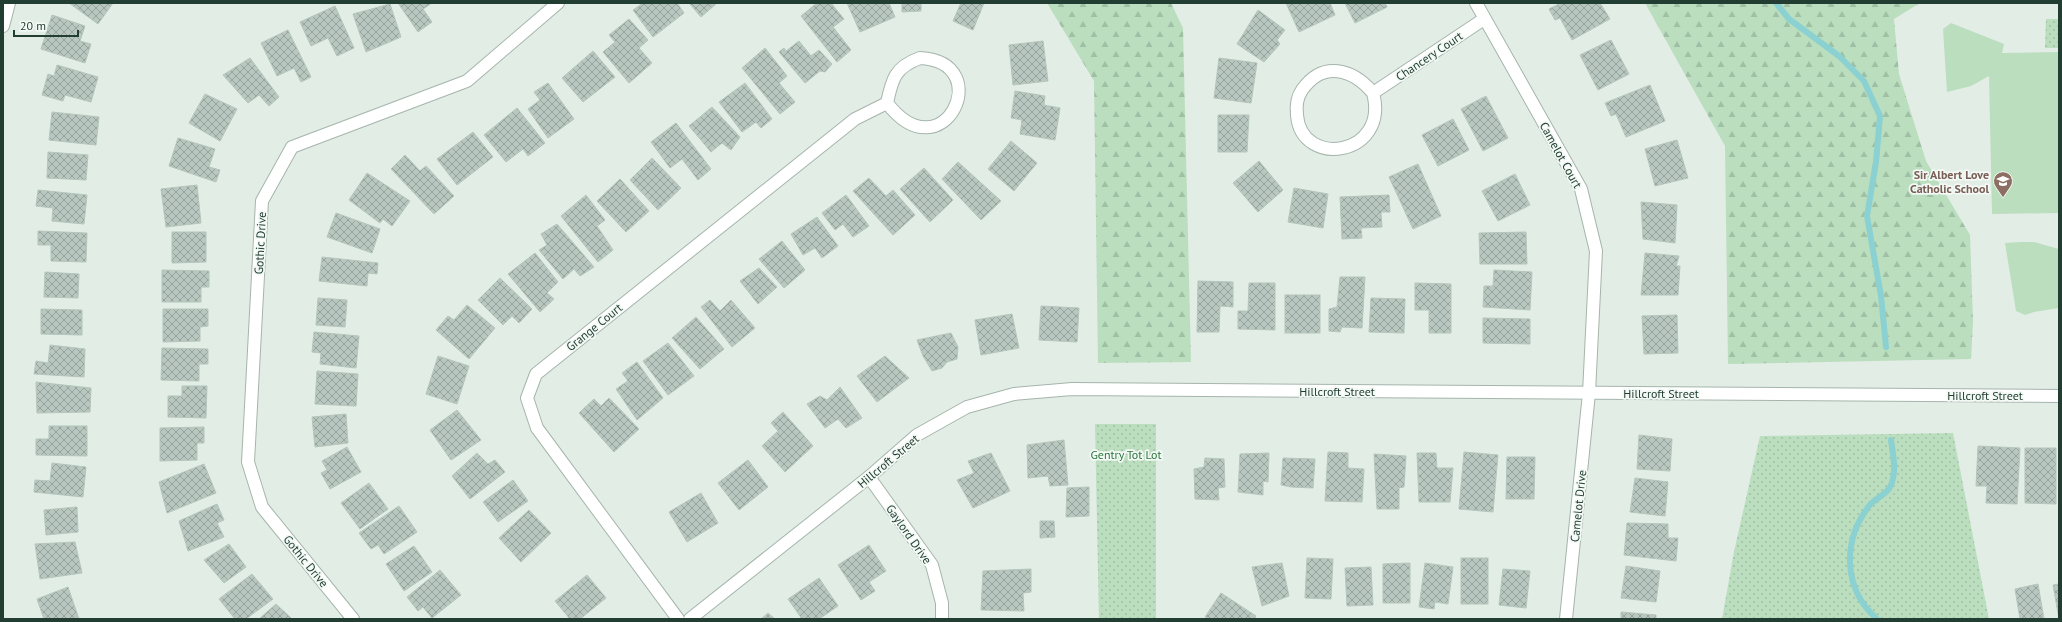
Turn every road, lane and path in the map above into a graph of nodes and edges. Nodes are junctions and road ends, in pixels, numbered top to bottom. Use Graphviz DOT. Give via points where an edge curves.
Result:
graph roads {
  1 [pos="9,3"];
  2 [pos="558,3"];
  3 [pos="1476,3"];
  4 [pos="1484,19"];
  5 [pos="3,26"];
  6 [pos="1373,93"];
  7 [pos="887,103"];
  8 [pos="1589,393"];
  9 [pos="2059,396"];
  10 [pos="869,477"];
  11 [pos="353,619"];
  12 [pos="678,619"];
  13 [pos="690,619"];
  14 [pos="942,619"];
  15 [pos="1566,619"];
  1 -- 5 [label="street"];
  2 -- 11 [label="street, Gothic Drive" via="467,81 292,147 262,201 248,462 262,507"];
  3 -- 4 [label="street, Camelot Court"];
  4 -- 6 [label="street, Chancery Court"];
  4 -- 8 [label="street, Camelot Court" via="1581,188 1596,251"];
  6 -- 6 [label="street" via="1375,113 1372,125 1366,136 1357,144 1345,149 1332,150 1320,147 1301,131 1296,106 1308,82 1319,74 1332,71 1346,72 1358,78"];
  7 -- 7 [label="street" via="892,79 899,69 908,62 920,58 932,59 943,64 952,71 957,82 959,94 951,116 932,127 910,124"];
  7 -- 12 [label="street, Grange Court" via="855,119 536,374 527,398 537,428"];
  8 -- 9 [label="street, Hillcroft Street"];
  8 -- 10 [label="street, Hillcroft Street" via="1072,389 1014,394 968,407 917,435"];
  8 -- 15 [label="street, Camelot Drive"];
  10 -- 13 [label="street, Hillcroft Street"];
  10 -- 14 [label="street, Gaylord Drive" via="932,566 942,603"];
}
